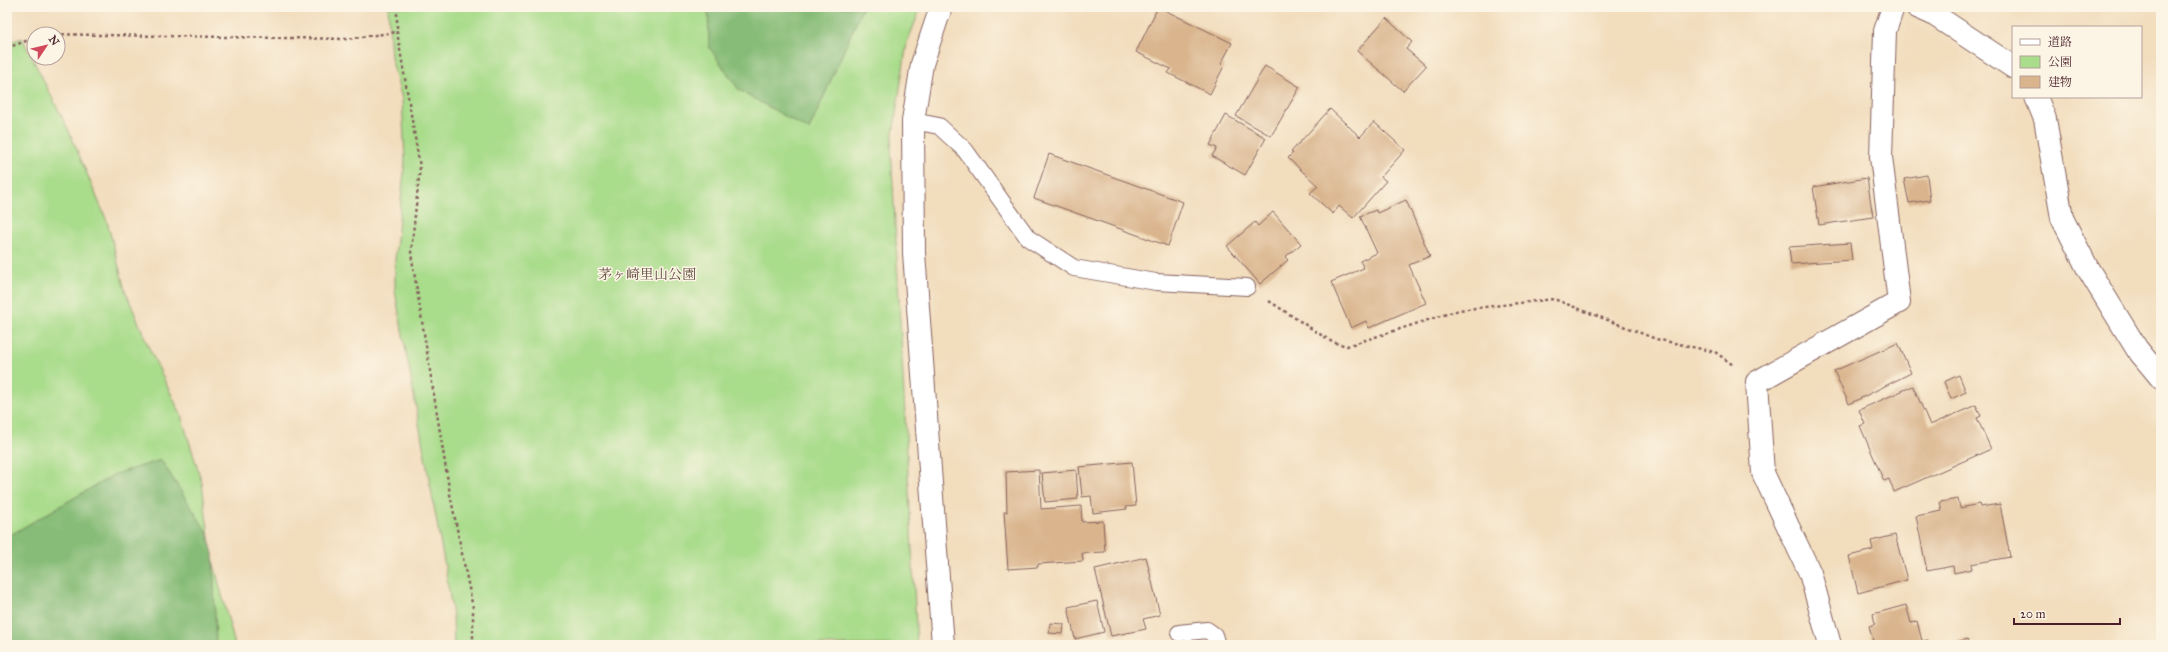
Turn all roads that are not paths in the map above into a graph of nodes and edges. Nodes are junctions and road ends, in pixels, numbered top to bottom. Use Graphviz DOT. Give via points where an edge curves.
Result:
graph roads {
  1 [pos="941,7"];
  2 [pos="1893,7"];
  3 [pos="1917,7"];
  4 [pos="2012,66"];
  5 [pos="2036,98"];
  6 [pos="913,121"];
  7 [pos="1247,287"];
  8 [pos="2161,378"];
  9 [pos="1179,633"];
  10 [pos="943,645"];
  11 [pos="1216,645"];
  12 [pos="1830,645"];
  1 -- 6 [label="street" via="922,64"];
  2 -- 12 [label="street" via="1885,31 1881,157 1899,302 1757,382 1763,473 1810,573"];
  3 -- 4 [label="street" via="1933,14"];
  5 -- 8 [label="street" via="2045,119 2062,218 2088,269 2137,349"];
  6 -- 7 [label="lane" via="939,126 965,150 1028,238 1074,268 1156,282"];
  6 -- 10 [label="street" via="914,253"];
  9 -- 11 [label="lane" via="1207,630 1214,635"];
}
